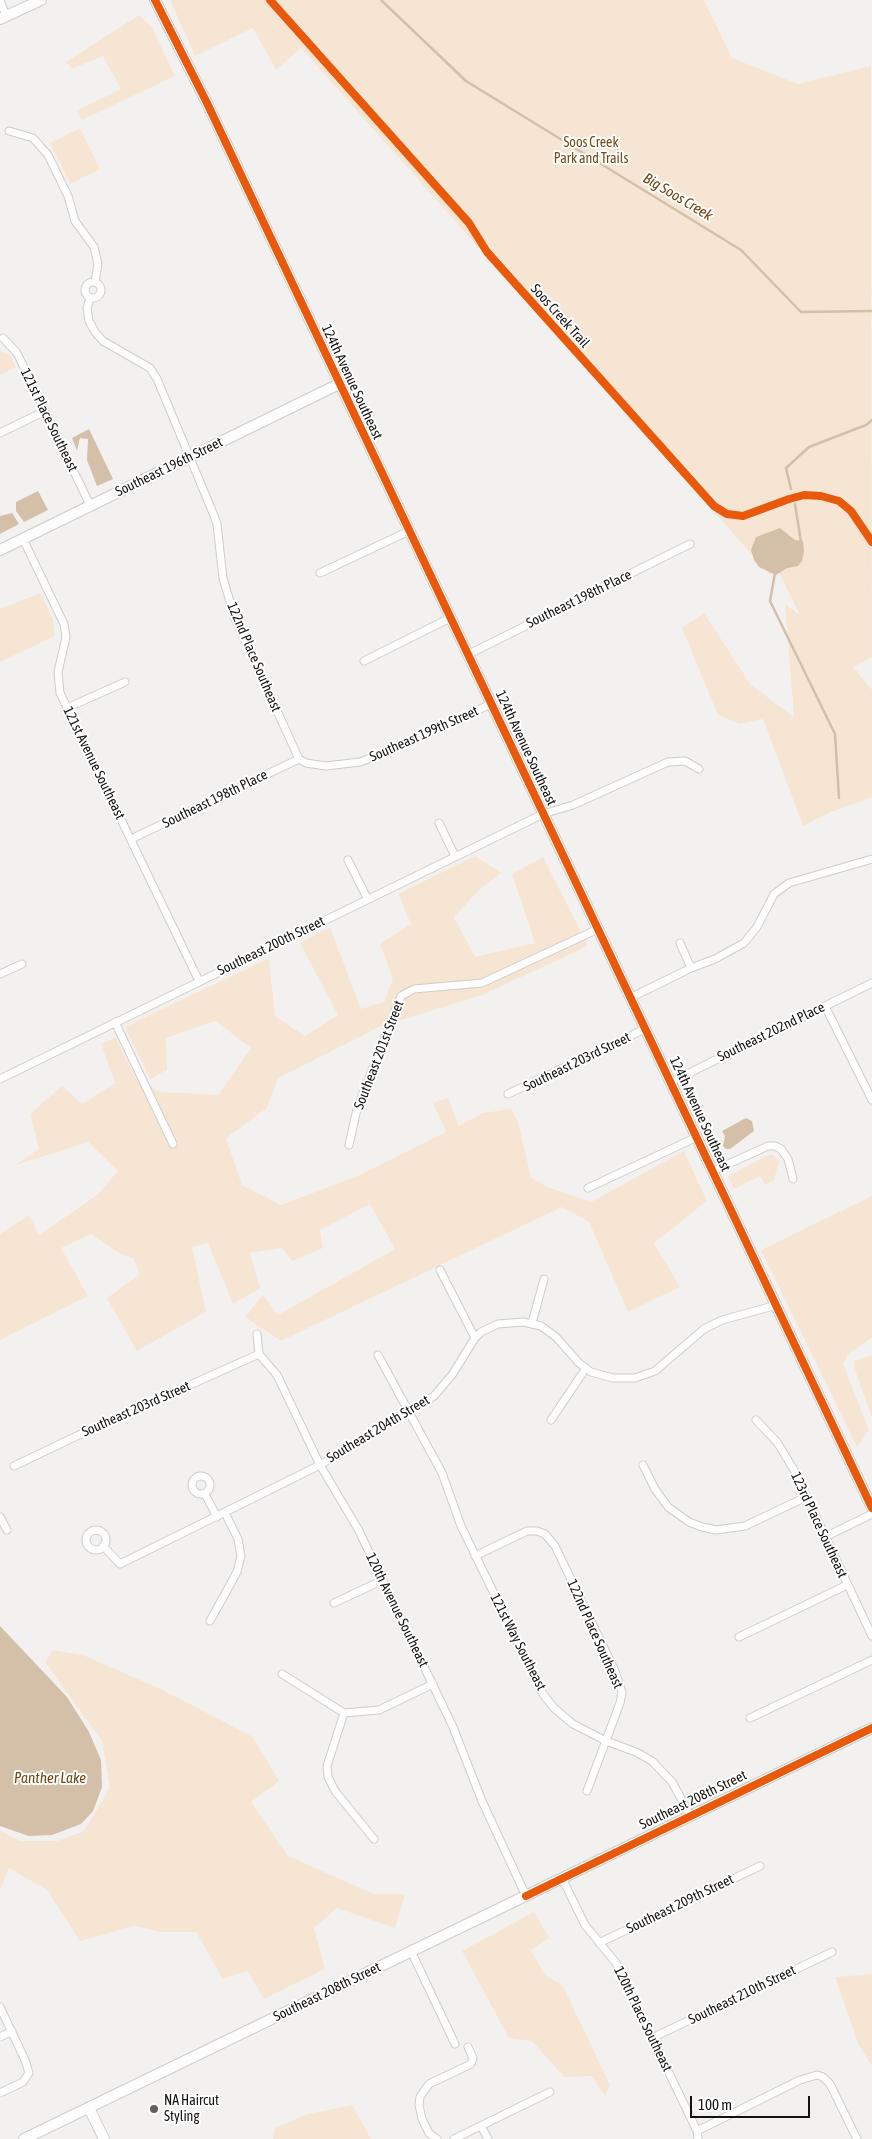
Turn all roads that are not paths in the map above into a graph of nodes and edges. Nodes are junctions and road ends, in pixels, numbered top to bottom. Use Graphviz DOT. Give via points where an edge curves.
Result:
graph roads {
  1 [pos="0,0"];
  2 [pos="41,0"];
  3 [pos="156,0"];
  4 [pos="3,17"];
  5 [pos="9,131"];
  6 [pos="95,282"];
  7 [pos="90,298"];
  8 [pos="2,338"];
  9 [pos="339,384"];
  10 [pos="45,411"];
  11 [pos="0,433"];
  12 [pos="191,455"];
  13 [pos="90,505"];
  14 [pos="408,531"];
  15 [pos="23,539"];
  16 [pos="690,544"];
  17 [pos="0,550"];
  18 [pos="320,573"];
  19 [pos="450,618"];
  20 [pos="467,654"];
  21 [pos="364,660"];
  22 [pos="124,682"];
  23 [pos="491,704"];
  24 [pos="67,708"];
  25 [pos="299,759"];
  26 [pos="699,769"];
  27 [pos="543,814"];
  28 [pos="439,823"];
  29 [pos="131,839"];
  30 [pos="455,856"];
  31 [pos="872,859"];
  32 [pos="348,860"];
  33 [pos="368,898"];
  34 [pos="598,929"];
  35 [pos="680,943"];
  36 [pos="22,964"];
  37 [pos="691,968"];
  38 [pos="0,974"];
  39 [pos="199,982"];
  40 [pos="872,983"];
  41 [pos="630,998"];
  42 [pos="825,1006"];
  43 [pos="115,1022"];
  44 [pos="645,1029"];
  45 [pos="0,1080"];
  46 [pos="671,1082"];
  47 [pos="508,1094"];
  48 [pos="872,1100"];
  49 [pos="697,1137"];
  50 [pos="172,1144"];
  51 [pos="349,1145"];
  52 [pos="713,1171"];
  53 [pos="794,1179"];
  54 [pos="588,1188"];
  55 [pos="440,1270"];
  56 [pos="544,1279"];
  57 [pos="777,1305"];
  58 [pos="532,1323"];
  59 [pos="257,1334"];
  60 [pos="475,1338"];
  61 [pos="258,1354"];
  62 [pos="378,1355"];
  63 [pos="586,1368"];
  64 [pos="410,1412"];
  65 [pos="551,1420"];
  66 [pos="756,1420"];
  67 [pos="320,1464"];
  68 [pos="643,1465"];
  69 [pos="14,1466"];
  70 [pos="205,1494"];
  71 [pos="806,1497"];
  72 [pos="872,1508"];
  73 [pos="225,1513"];
  74 [pos="872,1514"];
  75 [pos="0,1517"];
  76 [pos="216,1517"];
  77 [pos="7,1530"];
  78 [pos="825,1537"];
  79 [pos="102,1546"];
  80 [pos="475,1556"];
  81 [pos="383,1580"];
  82 [pos="847,1585"];
  83 [pos="334,1603"];
  84 [pos="210,1622"];
  85 [pos="872,1636"];
  86 [pos="739,1637"];
  87 [pos="872,1660"];
  88 [pos="282,1674"];
  89 [pos="433,1684"];
  90 [pos="344,1714"];
  91 [pos="750,1718"];
  92 [pos="872,1728"];
  93 [pos="606,1741"];
  94 [pos="587,1791"];
  95 [pos="690,1816"];
  96 [pos="374,1839"];
  97 [pos="760,1866"];
  98 [pos="562,1878"];
  99 [pos="526,1896"];
  100 [pos="599,1943"];
  101 [pos="410,1951"];
  102 [pos="832,1952"];
  103 [pos="0,2007"];
  104 [pos="12,2031"];
  105 [pos="0,2037"];
  106 [pos="652,2038"];
  107 [pos="455,2044"];
  108 [pos="468,2047"];
  109 [pos="550,2092"];
  110 [pos="0,2093"];
  111 [pos="89,2108"];
  112 [pos="481,2126"];
  113 [pos="697,2131"];
  114 [pos="24,2139"];
  115 [pos="104,2139"];
  116 [pos="437,2139"];
  117 [pos="454,2139"];
  118 [pos="488,2139"];
  119 [pos="698,2139"];
  120 [pos="857,2139"];
  1 -- 4 [label="street"];
  2 -- 4 [label="street"];
  3 -- 9 [label="street, 124th Avenue Southeast"];
  5 -- 6 [label="street, 122nd Place Southeast" via="33,138 48,155 68,196 75,220 94,247 98,264"];
  6 -- 7 [label="street, 122nd Place Southeast" via="87,284 84,289"];
  6 -- 7 [label="street, 122nd Place Southeast" via="101,292 98,297"];
  7 -- 12 [label="street, 122nd Place Southeast" via="89,320 95,332 103,341 150,368"];
  8 -- 10 [label="street, 121st Place Southeast" via="17,354"];
  9 -- 12 [label="street, Southeast 196th Street"];
  9 -- 14 [label="street, 124th Avenue Southeast"];
  10 -- 11 [label="street"];
  10 -- 13 [label="street, 121st Place Southeast"];
  12 -- 13 [label="street, Southeast 196th Street"];
  12 -- 25 [label="street, 122nd Place Southeast" via="217,524 223,578 235,619"];
  13 -- 15 [label="street, Southeast 196th Street"];
  14 -- 18 [label="street"];
  14 -- 19 [label="street, 124th Avenue Southeast"];
  15 -- 17 [label="street, Southeast 196th Street"];
  15 -- 24 [label="street, 121st Avenue Southeast" via="64,624 66,637 58,683"];
  16 -- 20 [label="street, Southeast 198th Place"];
  19 -- 20 [label="street, 124th Avenue Southeast"];
  19 -- 21 [label="street"];
  20 -- 23 [label="street, 124th Avenue Southeast"];
  22 -- 24 [label="street"];
  23 -- 25 [label="street, Southeast 199th Street" via="360,762 326,766"];
  23 -- 27 [label="street, 124th Avenue Southeast"];
  24 -- 29 [label="street, 121st Avenue Southeast"];
  25 -- 29 [label="street, Southeast 198th Place"];
  26 -- 27 [label="street" via="684,761 668,762 573,805"];
  27 -- 30 [label="street, Southeast 200th Street"];
  27 -- 34 [label="street, 124th Avenue Southeast"];
  28 -- 30 [label="street"];
  29 -- 39 [label="street, 121st Avenue Southeast"];
  30 -- 33 [label="street, Southeast 200th Street"];
  31 -- 37 [label="street" via="789,883 774,894 758,927 744,943 716,959"];
  32 -- 33 [label="street"];
  33 -- 39 [label="street, Southeast 200th Street"];
  34 -- 41 [label="street, 124th Avenue Southeast"];
  34 -- 51 [label="street, Southeast 201st Street" via="482,983 414,989 401,996 357,1108"];
  35 -- 37 [label="street"];
  36 -- 38 [label="street"];
  37 -- 41 [label="street"];
  39 -- 43 [label="street, Southeast 200th Street"];
  40 -- 42 [label="street, Southeast 202nd Place"];
  41 -- 44 [label="street, 124th Avenue Southeast"];
  42 -- 46 [label="street, Southeast 202nd Place"];
  42 -- 48 [label="street"];
  43 -- 45 [label="street, Southeast 200th Street"];
  43 -- 50 [label="street"];
  44 -- 46 [label="street, 124th Avenue Southeast"];
  44 -- 47 [label="street, Southeast 203rd Street"];
  46 -- 49 [label="street, 124th Avenue Southeast"];
  49 -- 52 [label="street, 124th Avenue Southeast"];
  49 -- 54 [label="street"];
  52 -- 53 [label="street" via="768,1146 775,1146 782,1149 788,1158"];
  52 -- 57 [label="street, 124th Avenue Southeast"];
  55 -- 60 [label="street"];
  56 -- 58 [label="street"];
  57 -- 63 [label="street, Southeast 204th Street" via="722,1320 704,1329 665,1364 645,1376 613,1378"];
  57 -- 72 [label="street, 124th Avenue Southeast"];
  58 -- 60 [label="street, Southeast 204th Street" via="506,1322"];
  58 -- 63 [label="street, Southeast 204th Street" via="556,1337"];
  59 -- 61 [label="street"];
  60 -- 64 [label="street, Southeast 204th Street" via="440,1391"];
  61 -- 67 [label="street, 120th Avenue Southeast" via="277,1375"];
  61 -- 69 [label="street, Southeast 203rd Street"];
  62 -- 64 [label="street, 121st Way Southeast"];
  63 -- 65 [label="street"];
  64 -- 67 [label="street, Southeast 204th Street"];
  64 -- 80 [label="street, 121st Way Southeast" via="442,1473 460,1526"];
  66 -- 71 [label="street, 123rd Place Southeast" via="781,1448"];
  67 -- 73 [label="street, Southeast 204th Street"];
  67 -- 81 [label="street, 120th Avenue Southeast"];
  68 -- 71 [label="street" via="668,1507 689,1522 716,1530 745,1526"];
  70 -- 76 [label="street"];
  71 -- 78 [label="street, 123rd Place Southeast"];
  73 -- 76 [label="street, Southeast 204th Street"];
  73 -- 84 [label="street" via="238,1539 242,1556"];
  74 -- 78 [label="street"];
  75 -- 77 [label="street"];
  76 -- 79 [label="street, Southeast 204th Street" via="120,1564"];
  78 -- 82 [label="street, 123rd Place Southeast"];
  80 -- 93 [label="street, 121st Way Southeast" via="543,1694 573,1724"];
  80 -- 93 [label="street, 122nd Place Southeast" via="531,1530 545,1534 552,1541 615,1671 622,1696"];
  81 -- 83 [label="street"];
  81 -- 89 [label="street, 120th Avenue Southeast"];
  82 -- 85 [label="street, 123rd Place Southeast"];
  82 -- 86 [label="street"];
  87 -- 91 [label="street"];
  88 -- 90 [label="street"];
  89 -- 90 [label="street" via="379,1710"];
  89 -- 99 [label="street, 120th Avenue Southeast"];
  90 -- 96 [label="street" via="328,1766 328,1777 335,1791"];
  92 -- 95 [label="street, Southeast 208th Street"];
  93 -- 94 [label="street, 122nd Place Southeast"];
  93 -- 95 [label="street, 121st Way Southeast" via="645,1756 660,1769 675,1786"];
  95 -- 98 [label="street, Southeast 208th Street"];
  97 -- 100 [label="street, Southeast 209th Street"];
  98 -- 99 [label="street, Southeast 208th Street"];
  98 -- 100 [label="street, 120th Place Southeast" via="585,1925"];
  99 -- 101 [label="street, Southeast 208th Street"];
  100 -- 106 [label="street, 120th Place Southeast" via="616,1964"];
  101 -- 107 [label="street"];
  101 -- 111 [label="street, Southeast 208th Street"];
  102 -- 106 [label="street, Southeast 210th Street"];
  103 -- 104 [label="street"];
  104 -- 105 [label="street"];
  104 -- 110 [label="street" via="29,2074 23,2082"];
  106 -- 113 [label="street, 120th Place Southeast"];
  108 -- 116 [label="street" via="473,2058 471,2064 429,2084 419,2101 426,2129"];
  109 -- 112 [label="street"];
  111 -- 114 [label="street, Southeast 208th Street"];
  111 -- 115 [label="street"];
  112 -- 117 [label="street"];
  112 -- 118 [label="street"];
  113 -- 119 [label="street, 120th Place Southeast"];
  113 -- 120 [label="street" via="815,2075 823,2077 833,2090"];
}
